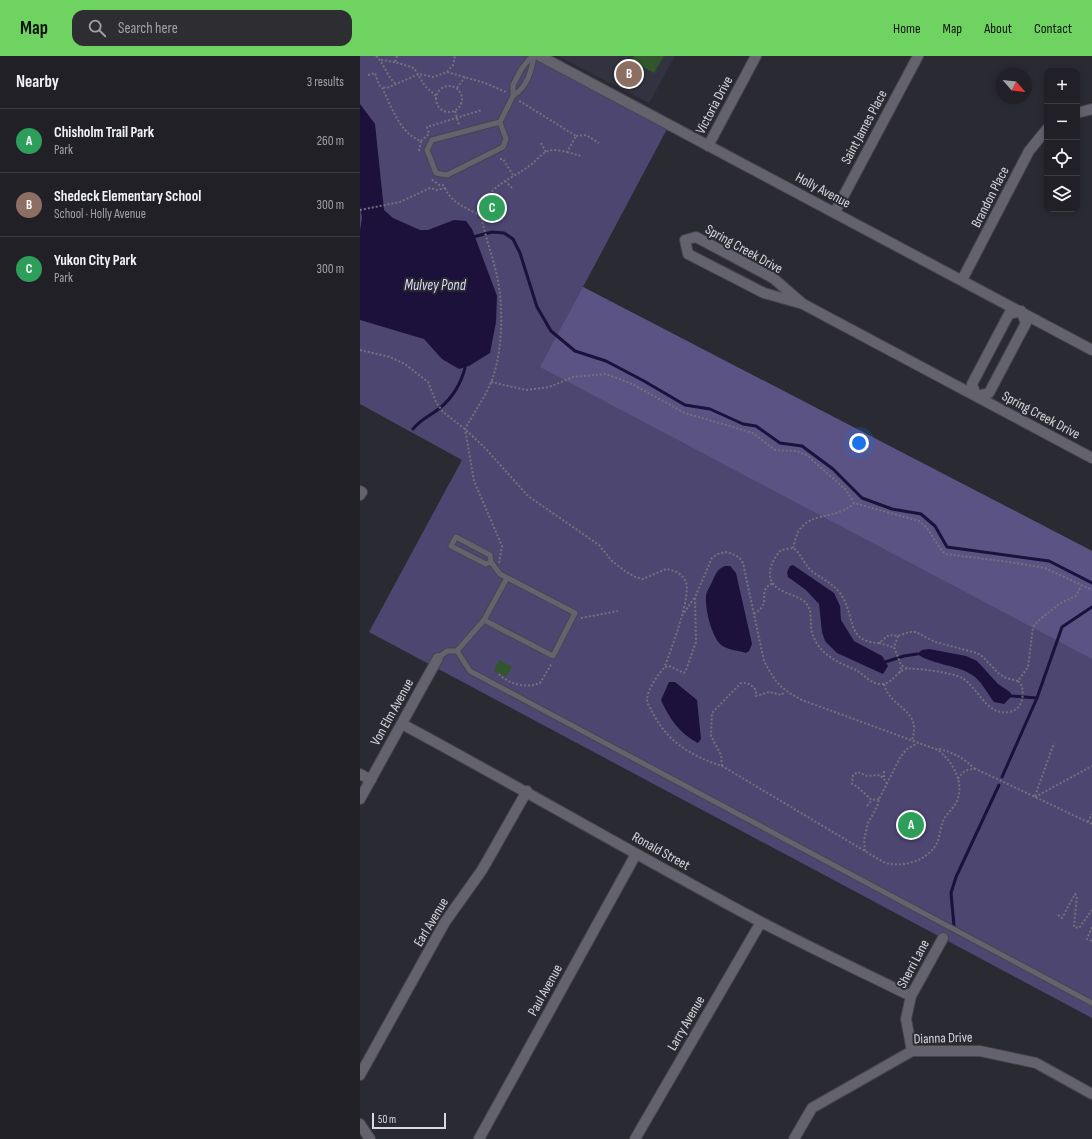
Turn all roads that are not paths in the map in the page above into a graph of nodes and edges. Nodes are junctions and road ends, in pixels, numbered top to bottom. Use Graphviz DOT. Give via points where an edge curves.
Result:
graph roads {
  1 [pos="533,56"];
  2 [pos="540,56"];
  3 [pos="756,56"];
  4 [pos="918,56"];
  5 [pos="513,96"];
  6 [pos="1092,109"];
  7 [pos="1080,112"];
  8 [pos="500,122"];
  9 [pos="1044,133"];
  10 [pos="708,146"];
  11 [pos="835,212"];
  12 [pos="962,280"];
  13 [pos="803,304"];
  14 [pos="1021,311"];
  15 [pos="1091,346"];
  16 [pos="976,396"];
  17 [pos="1092,458"];
  18 [pos="491,562"];
  19 [pos="507,578"];
  20 [pos="484,620"];
  21 [pos="457,651"];
  22 [pos="438,658"];
  23 [pos="402,724"];
  24 [pos="360,774"];
  25 [pos="371,780"];
  26 [pos="527,791"];
  27 [pos="360,799"];
  28 [pos="636,854"];
  29 [pos="761,922"];
  30 [pos="943,938"];
  31 [pos="911,996"];
  32 [pos="1092,1003"];
  33 [pos="912,1051"];
  34 [pos="361,1072"];
  35 [pos="1092,1094"];
  36 [pos="360,1124"];
  37 [pos="370,1139"];
  38 [pos="479,1139"];
  39 [pos="635,1139"];
  40 [pos="794,1139"];
  1 -- 5 [label="lane" via="522,68 513,85"];
  1 -- 5 [label="lane" via="531,74 522,90"];
  2 -- 10 [label="street, Holly Avenue"];
  3 -- 10 [label="street, Victoria Drive"];
  4 -- 11 [label="street, Saint James Place"];
  5 -- 8 [label="lane"];
  6 -- 7 [label="street"];
  8 -- 8 [label="lane" via="432,140 427,150 436,173 447,175 503,147 506,139"];
  9 -- 12 [label="street, Brandon Place" via="1030,151"];
  10 -- 11 [label="street, Holly Avenue"];
  11 -- 12 [label="street, Holly Avenue"];
  12 -- 14 [label="street, Holly Avenue"];
  13 -- 13 [label="street, Spring Creek Drive" via="764,293 688,254 685,240 696,237 752,267 772,278"];
  13 -- 16 [label="street, Spring Creek Drive"];
  14 -- 15 [label="street, Holly Avenue"];
  14 -- 16 [label="street" via="1010,314 972,384"];
  14 -- 16 [label="street, Spring Creek Drive" via="1026,323 1019,337 989,393"];
  16 -- 17 [label="street, Spring Creek Drive"];
  18 -- 18 [label="lane" via="490,555 456,537 451,546 486,564"];
  18 -- 19 [label="lane"];
  19 -- 20 [label="lane"];
  19 -- 20 [label="lane" via="574,614 552,656"];
  20 -- 21 [label="lane"];
  21 -- 22 [label="lane" via="447,651"];
  21 -- 32 [label="lane" via="470,671"];
  22 -- 23 [label="street, Von Elm Avenue"];
  23 -- 25 [label="street, Von Elm Avenue"];
  23 -- 26 [label="street, Ronald Street"];
  24 -- 25 [label="street"];
  25 -- 27 [label="street, Von Elm Avenue"];
  26 -- 28 [label="street, Ronald Street"];
  26 -- 34 [label="street, Earl Avenue" via="482,870 445,922"];
  28 -- 29 [label="street, Ronald Street"];
  28 -- 38 [label="street, Paul Avenue"];
  29 -- 31 [label="street, Ronald Street"];
  29 -- 39 [label="street, Larry Avenue"];
  30 -- 31 [label="street, Sherri Lane"];
  31 -- 33 [label="street, Sherri Lane" via="906,1019"];
  33 -- 35 [label="street, Dianna Drive" via="980,1051 1036,1063"];
  33 -- 40 [label="street, Dianna Drive" via="812,1108"];
  36 -- 37 [label="street"];
}
